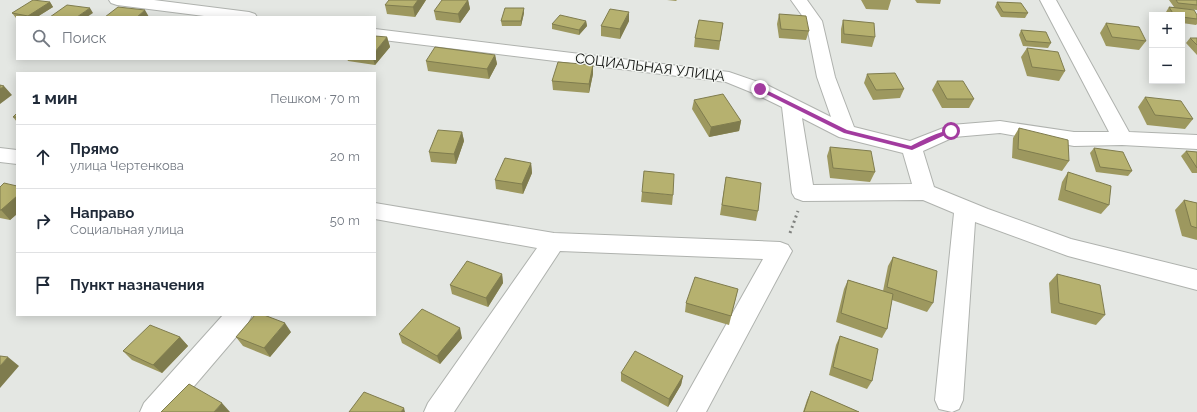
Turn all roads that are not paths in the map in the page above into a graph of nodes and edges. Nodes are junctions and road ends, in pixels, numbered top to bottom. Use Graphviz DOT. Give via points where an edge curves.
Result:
graph roads {
  1 [pos="117,0"];
  2 [pos="799,0"];
  3 [pos="1048,0"];
  4 [pos="241,16"];
  5 [pos="376,34"];
  6 [pos="791,106"];
  7 [pos="846,132"];
  8 [pos="1122,138"];
  9 [pos="1197,142"];
  10 [pos="912,148"];
  11 [pos="0,155"];
  12 [pos="16,157"];
  13 [pos="925,192"];
  14 [pos="965,209"];
  15 [pos="376,211"];
  16 [pos="554,242"];
  17 [pos="1197,280"];
  18 [pos="238,316"];
  19 [pos="949,400"];
  20 [pos="154,412"];
  21 [pos="438,412"];
  22 [pos="691,412"];
  1 -- 4 [label="street"];
  2 -- 7 [label="street" via="814,21 826,78"];
  3 -- 8 [label="street"];
  5 -- 6 [label="street, СОЦИАЛЬНАЯ УЛИЦА" via="729,77 760,89"];
  6 -- 7 [label="street, СОЦИАЛЬНАЯ УЛИЦА"];
  6 -- 13 [label="street" via="803,193"];
  7 -- 10 [label="street, СОЦИАЛЬНАЯ УЛИЦА"];
  8 -- 9 [label="street"];
  8 -- 10 [label="street" via="1074,139 1000,127 951,131"];
  10 -- 13 [label="street"];
  11 -- 12 [label="street"];
  13 -- 14 [label="street"];
  14 -- 17 [label="street" via="1068,247"];
  14 -- 19 [label="street"];
  15 -- 16 [label="street"];
  16 -- 21 [label="street"];
  16 -- 22 [label="street" via="780,251"];
  18 -- 20 [label="street"];
}
